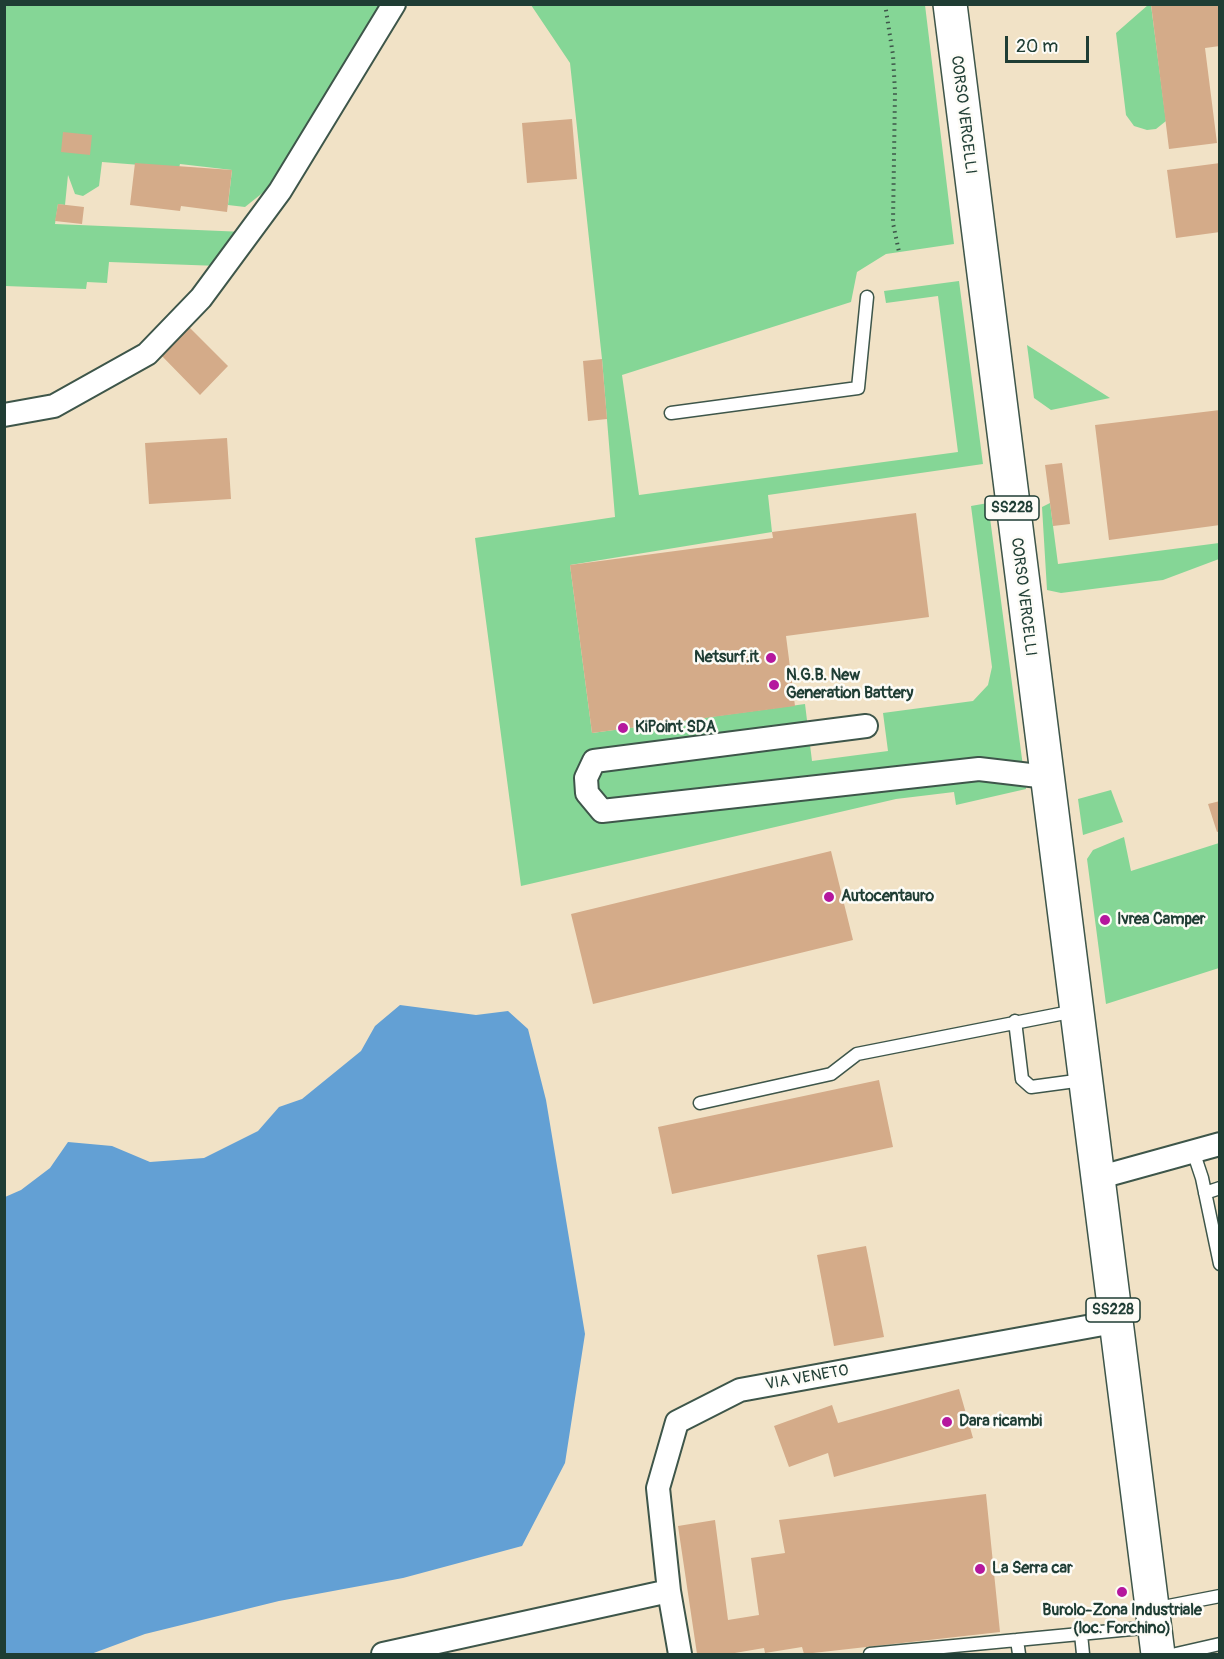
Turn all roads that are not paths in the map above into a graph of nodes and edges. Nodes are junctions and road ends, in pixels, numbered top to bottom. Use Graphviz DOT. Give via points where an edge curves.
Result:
graph roads {
  1 [pos="394,4"];
  2 [pos="950,4"];
  3 [pos="867,297"];
  4 [pos="671,413"];
  5 [pos="4,416"];
  6 [pos="866,726"];
  7 [pos="1047,777"];
  8 [pos="1076,1011"];
  9 [pos="1015,1021"];
  10 [pos="1084,1080"];
  11 [pos="700,1103"];
  12 [pos="1220,1144"];
  13 [pos="1193,1151"];
  14 [pos="1097,1178"];
  15 [pos="1220,1188"];
  16 [pos="1205,1192"];
  17 [pos="1220,1264"];
  18 [pos="1114,1322"];
  19 [pos="669,1591"];
  20 [pos="1220,1596"];
  21 [pos="1155,1630"];
  22 [pos="1081,1634"];
  23 [pos="1017,1640"];
  24 [pos="1220,1644"];
  25 [pos="383,1654"];
  26 [pos="680,1654"];
  27 [pos="870,1654"];
  28 [pos="1019,1654"];
  29 [pos="1083,1654"];
  30 [pos="1176,1654"];
  1 -- 5 [label="street" via="280,191 201,298 147,354 54,406"];
  2 -- 7 [label="main road, CORSO VERCELLI / SS228"];
  3 -- 4 [label="lane" via="858,388"];
  6 -- 7 [label="street" via="594,761 586,778 587,793 602,811 979,769"];
  7 -- 8 [label="main road, CORSO VERCELLI / SS228"];
  8 -- 9 [label="lane"];
  8 -- 10 [label="main road, SS228"];
  9 -- 10 [label="lane" via="1022,1078 1031,1087"];
  9 -- 11 [label="lane" via="857,1054 831,1074"];
  10 -- 14 [label="main road, SS228"];
  12 -- 13 [label="street"];
  13 -- 14 [label="street"];
  13 -- 16 [label="lane"];
  14 -- 18 [label="main road, SS228"];
  15 -- 16 [label="lane"];
  16 -- 17 [label="lane"];
  18 -- 19 [label="street, VIA VENETO" via="740,1390 677,1422 658,1488"];
  18 -- 21 [label="main road, SS228"];
  19 -- 25 [label="street"];
  19 -- 26 [label="street, VIA VENETO"];
  20 -- 21 [label="lane"];
  21 -- 22 [label="lane"];
  22 -- 23 [label="lane"];
  22 -- 29 [label="lane"];
  23 -- 27 [label="lane"];
  23 -- 28 [label="lane"];
  24 -- 30 [label="lane"];
}
